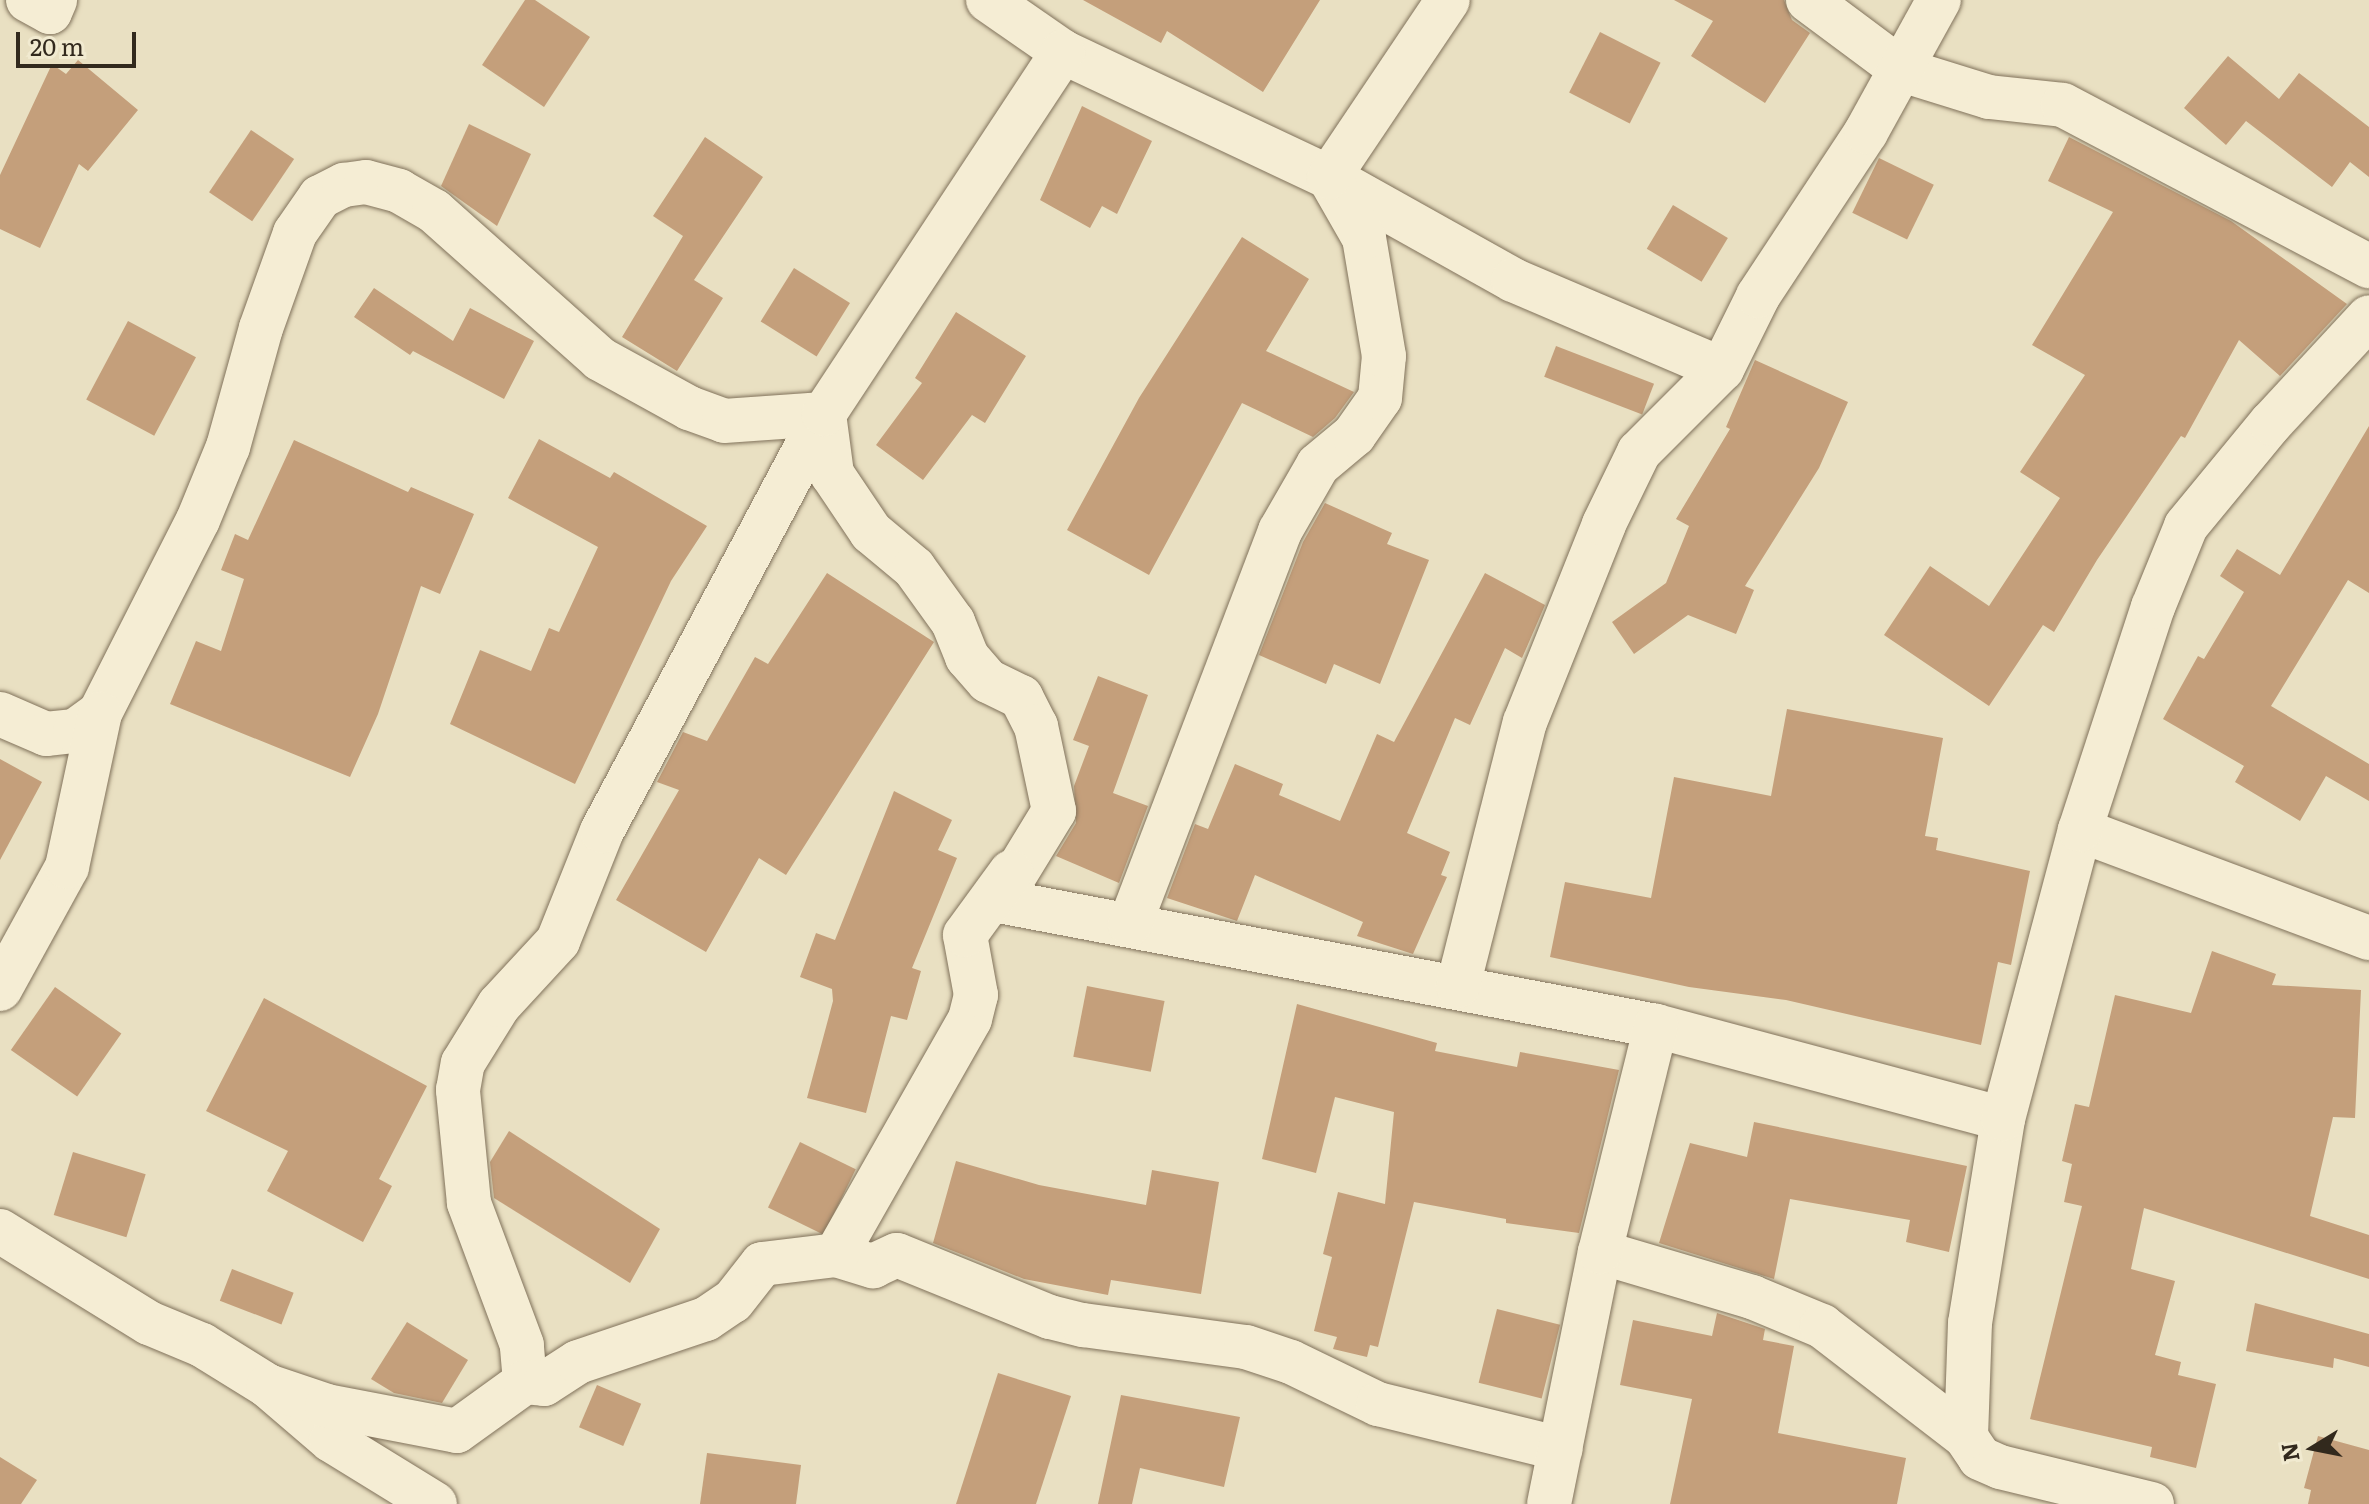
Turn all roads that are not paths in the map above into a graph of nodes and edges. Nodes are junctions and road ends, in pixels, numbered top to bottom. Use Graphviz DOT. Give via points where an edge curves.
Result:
graph roads {
  1 [pos="28,0"];
  2 [pos="55,0"];
  3 [pos="988,0"];
  4 [pos="1448,0"];
  5 [pos="1808,0"];
  6 [pos="1939,0"];
  7 [pos="1063,52"];
  8 [pos="1902,70"];
  9 [pos="1329,177"];
  10 [pos="2369,266"];
  11 [pos="2369,317"];
  12 [pos="1722,369"];
  13 [pos="824,414"];
  14 [pos="100,713"];
  15 [pos="0,714"];
  16 [pos="1054,811"];
  17 [pos="2080,830"];
  18 [pos="1130,924"];
  19 [pos="2369,938"];
  20 [pos="1458,986"];
  21 [pos="0,989"];
  22 [pos="1656,1026"];
  23 [pos="2003,1119"];
  24 [pos="0,1231"];
  25 [pos="1600,1252"];
  26 [pos="836,1255"];
  27 [pos="525,1382"];
  28 [pos="268,1386"];
  29 [pos="1966,1437"];
  30 [pos="1561,1449"];
  31 [pos="435,1504"];
  32 [pos="1549,1504"];
  33 [pos="2152,1504"];
  1 -- 2 [label="street" via="50,12"];
  3 -- 7 [label="street"];
  4 -- 9 [label="street"];
  5 -- 8 [label="street"];
  6 -- 8 [label="street"];
  7 -- 9 [label="street"];
  7 -- 13 [label="street"];
  8 -- 10 [label="street" via="1989,97 2063,105"];
  8 -- 12 [label="street" via="1758,296"];
  9 -- 12 [label="street" via="1513,280"];
  9 -- 18 [label="street" via="1364,238 1384,356 1380,398 1354,435 1318,465 1280,531"];
  11 -- 17 [label="street" via="2186,526 2153,607"];
  12 -- 20 [label="street" via="1639,452 1604,524 1525,722"];
  13 -- 14 [label="street" via="724,421 689,408 600,359 434,211 399,191 366,182 344,185 320,197 295,233 222,462"];
  13 -- 16 [label="street" via="832,474 871,532 914,568 953,622 967,657 988,681 1021,697 1036,726"];
  13 -- 27 [label="street" via="602,831 558,941 499,1005 463,1063 458,1090 469,1203 522,1345"];
  14 -- 15 [label="street" via="75,731 46,734"];
  14 -- 21 [label="street" via="67,867"];
  16 -- 18 [label="street" via="999,901"];
  16 -- 26 [label="street" via="965,935 976,995 970,1019"];
  17 -- 19 [label="street"];
  17 -- 23 [label="street"];
  18 -- 20 [label="street"];
  20 -- 22 [label="street"];
  22 -- 23 [label="street"];
  22 -- 25 [label="street"];
  23 -- 29 [label="street" via="1970,1323"];
  24 -- 28 [label="street" via="149,1323 202,1345"];
  25 -- 29 [label="street" via="1752,1297 1822,1326"];
  25 -- 30 [label="street"];
  26 -- 27 [label="street" via="762,1264 733,1301 706,1319 578,1362 544,1384"];
  26 -- 30 [label="street" via="873,1266 897,1255 1050,1317 1083,1325 1246,1347 1291,1362 1378,1404"];
  27 -- 28 [label="street" via="457,1431 327,1406"];
  28 -- 31 [label="street" via="331,1440"];
  29 -- 33 [label="street" via="1980,1458 2000,1467"];
  30 -- 32 [label="street"];
}
